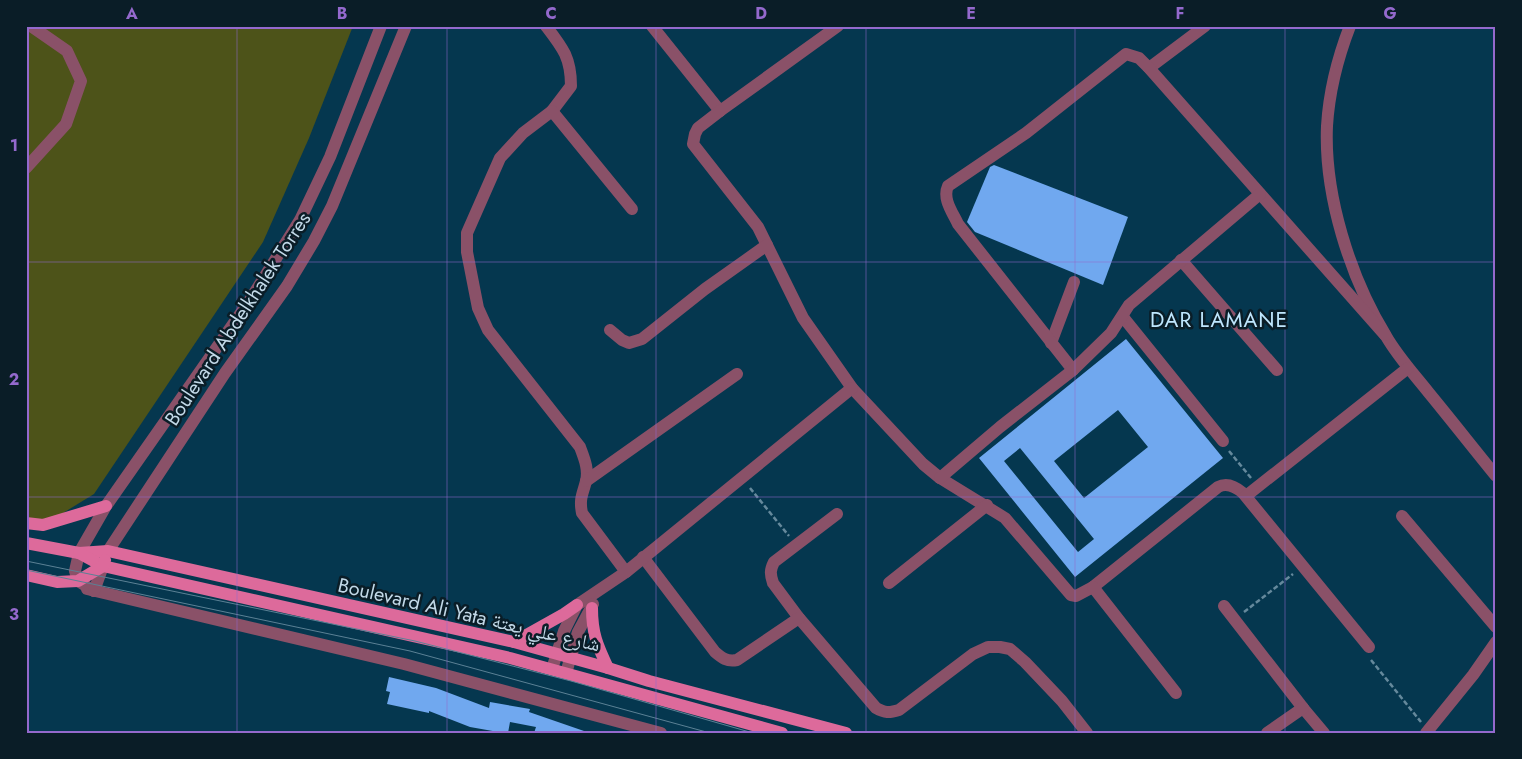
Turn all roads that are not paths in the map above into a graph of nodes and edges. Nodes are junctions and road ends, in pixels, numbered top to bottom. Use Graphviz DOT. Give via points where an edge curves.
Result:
graph roads {
  1 [pos="31,26"];
  2 [pos="381,26"];
  3 [pos="406,26"];
  4 [pos="546,26"];
  5 [pos="652,26"];
  6 [pos="838,26"];
  7 [pos="1205,26"];
  8 [pos="1350,26"];
  9 [pos="1149,68"];
  10 [pos="552,111"];
  11 [pos="720,111"];
  12 [pos="26,168"];
  13 [pos="1260,194"];
  14 [pos="632,209"];
  15 [pos="767,245"];
  16 [pos="1182,260"];
  17 [pos="1074,282"];
  18 [pos="1123,316"];
  19 [pos="610,330"];
  20 [pos="1385,335"];
  21 [pos="1051,343"];
  22 [pos="1408,368"];
  23 [pos="1073,370"];
  24 [pos="1277,370"];
  25 [pos="737,374"];
  26 [pos="852,388"];
  27 [pos="1222,441"];
  28 [pos="1496,476"];
  29 [pos="940,478"];
  30 [pos="586,481"];
  31 [pos="1246,496"];
  32 [pos="987,505"];
  33 [pos="106,506"];
  34 [pos="837,514"];
  35 [pos="1402,516"];
  36 [pos="26,524"];
  37 [pos="26,543"];
  38 [pos="108,551"];
  39 [pos="79,553"];
  40 [pos="643,557"];
  41 [pos="104,566"];
  42 [pos="626,572"];
  43 [pos="26,575"];
  44 [pos="78,581"];
  45 [pos="57,582"];
  46 [pos="889,583"];
  47 [pos="1093,588"];
  48 [pos="94,591"];
  49 [pos="598,592"];
  50 [pos="577,605"];
  51 [pos="1224,606"];
  52 [pos="592,608"];
  53 [pos="799,618"];
  54 [pos="1496,627"];
  55 [pos="514,642"];
  56 [pos="1496,642"];
  57 [pos="1369,647"];
  58 [pos="556,653"];
  59 [pos="571,658"];
  60 [pos="608,668"];
  61 [pos="552,669"];
  62 [pos="566,673"];
  63 [pos="1176,694"];
  64 [pos="1302,708"];
  65 [pos="1427,732"];
  66 [pos="661,733"];
  67 [pos="782,733"];
  68 [pos="846,733"];
  69 [pos="1087,733"];
  70 [pos="1267,733"];
  71 [pos="1324,733"];
  1 -- 12 [label="street" via="67,51 81,81 66,124"];
  2 -- 33 [label="street, Boulevard Abdelkhalek Torres" via="330,157 300,220 250,300"];
  3 -- 38 [label="street, Boulevard Abdelkhalek Torres" via="332,206 314,241"];
  4 -- 10 [label="street" via="569,61 571,74 571,86"];
  5 -- 11 [label="street"];
  6 -- 11 [label="street"];
  7 -- 9 [label="street"];
  8 -- 20 [label="street" via="1331,95 1327,126 1330,176 1349,259"];
  9 -- 13 [label="street"];
  9 -- 21 [label="street" via="1139,58 1126,54 1026,133 948,186 945,192 958,224"];
  10 -- 14 [label="street"];
  10 -- 30 [label="street" via="523,133 500,158 467,232 466,243 478,308 488,330 580,447 585,460"];
  11 -- 15 [label="street" via="698,128 693,144 758,227"];
  13 -- 16 [label="street"];
  13 -- 20 [label="street"];
  15 -- 19 [label="street" via="642,339 629,343"];
  15 -- 26 [label="street" via="803,318"];
  16 -- 18 [label="street" via="1129,305"];
  16 -- 24 [label="street"];
  17 -- 21 [label="street"];
  18 -- 23 [label="street" via="1111,333"];
  18 -- 27 [label="street"];
  20 -- 22 [label="street"];
  21 -- 23 [label="street"];
  22 -- 28 [label="street"];
  22 -- 31 [label="street"];
  23 -- 29 [label="street"];
  25 -- 30 [label="street"];
  26 -- 29 [label="street"];
  26 -- 40 [label="street"];
  29 -- 32 [label="street"];
  30 -- 42 [label="street" via="581,494 582,512"];
  31 -- 47 [label="street" via="1234,487 1221,485"];
  31 -- 57 [label="street"];
  32 -- 46 [label="street"];
  32 -- 47 [label="street" via="1005,518 1068,593 1076,596"];
  33 -- 36 [label="main road" via="42,525"];
  33 -- 39 [label="street, Boulevard Abdelkhalek Torres"];
  34 -- 53 [label="street" via="774,562 770,569 773,582"];
  35 -- 54 [label="street"];
  37 -- 39 [label="main road, Boulevard Ali Yata شارع علي يعتة"];
  38 -- 39 [label="main road, Boulevard Ali Yata شارع علي يعتة"];
  38 -- 41 [label="main road, Boulevard Abdelkhalek Torres"];
  38 -- 55 [label="main road, Boulevard Ali Yata شارع علي يعتة"];
  39 -- 41 [label="main road, Boulevard Ali Yata شارع علي يعتة"];
  39 -- 44 [label="street, Boulevard Abdelkhalek Torres"];
  40 -- 42 [label="street"];
  40 -- 53 [label="street" via="723,659 737,660"];
  41 -- 44 [label="main road"];
  41 -- 48 [label="street"];
  41 -- 61 [label="main road, Boulevard Ali Yata شارع علي يعتة"];
  42 -- 49 [label="street"];
  43 -- 45 [label="main road"];
  44 -- 45 [label="main road"];
  44 -- 48 [label="street"];
  45 -- 48 [label="street"];
  47 -- 63 [label="street"];
  48 -- 66 [label="street" via="404,664"];
  49 -- 50 [label="street"];
  49 -- 52 [label="street"];
  50 -- 55 [label="main road"];
  50 -- 58 [label="street"];
  51 -- 64 [label="street"];
  52 -- 59 [label="street" via="578,632"];
  52 -- 60 [label="main road" via="595,639"];
  53 -- 69 [label="street" via="876,708 883,712 899,710 974,654 988,647 1000,647 1010,649 1024,662 1062,701"];
  55 -- 58 [label="main road, Boulevard Ali Yata شارع علي يعتة"];
  56 -- 65 [label="street"];
  58 -- 59 [label="main road, Boulevard Ali Yata شارع علي يعتة"];
  58 -- 61 [label="street"];
  59 -- 60 [label="main road, Boulevard Ali Yata شارع علي يعتة"];
  59 -- 62 [label="street"];
  60 -- 68 [label="main road, Boulevard Ali Yata شارع علي يعتة"];
  61 -- 62 [label="main road, Boulevard Ali Yata شارع علي يعتة"];
  62 -- 67 [label="main road, Boulevard Ali Yata شارع علي يعتة"];
  64 -- 70 [label="street"];
  64 -- 71 [label="street"];
}
